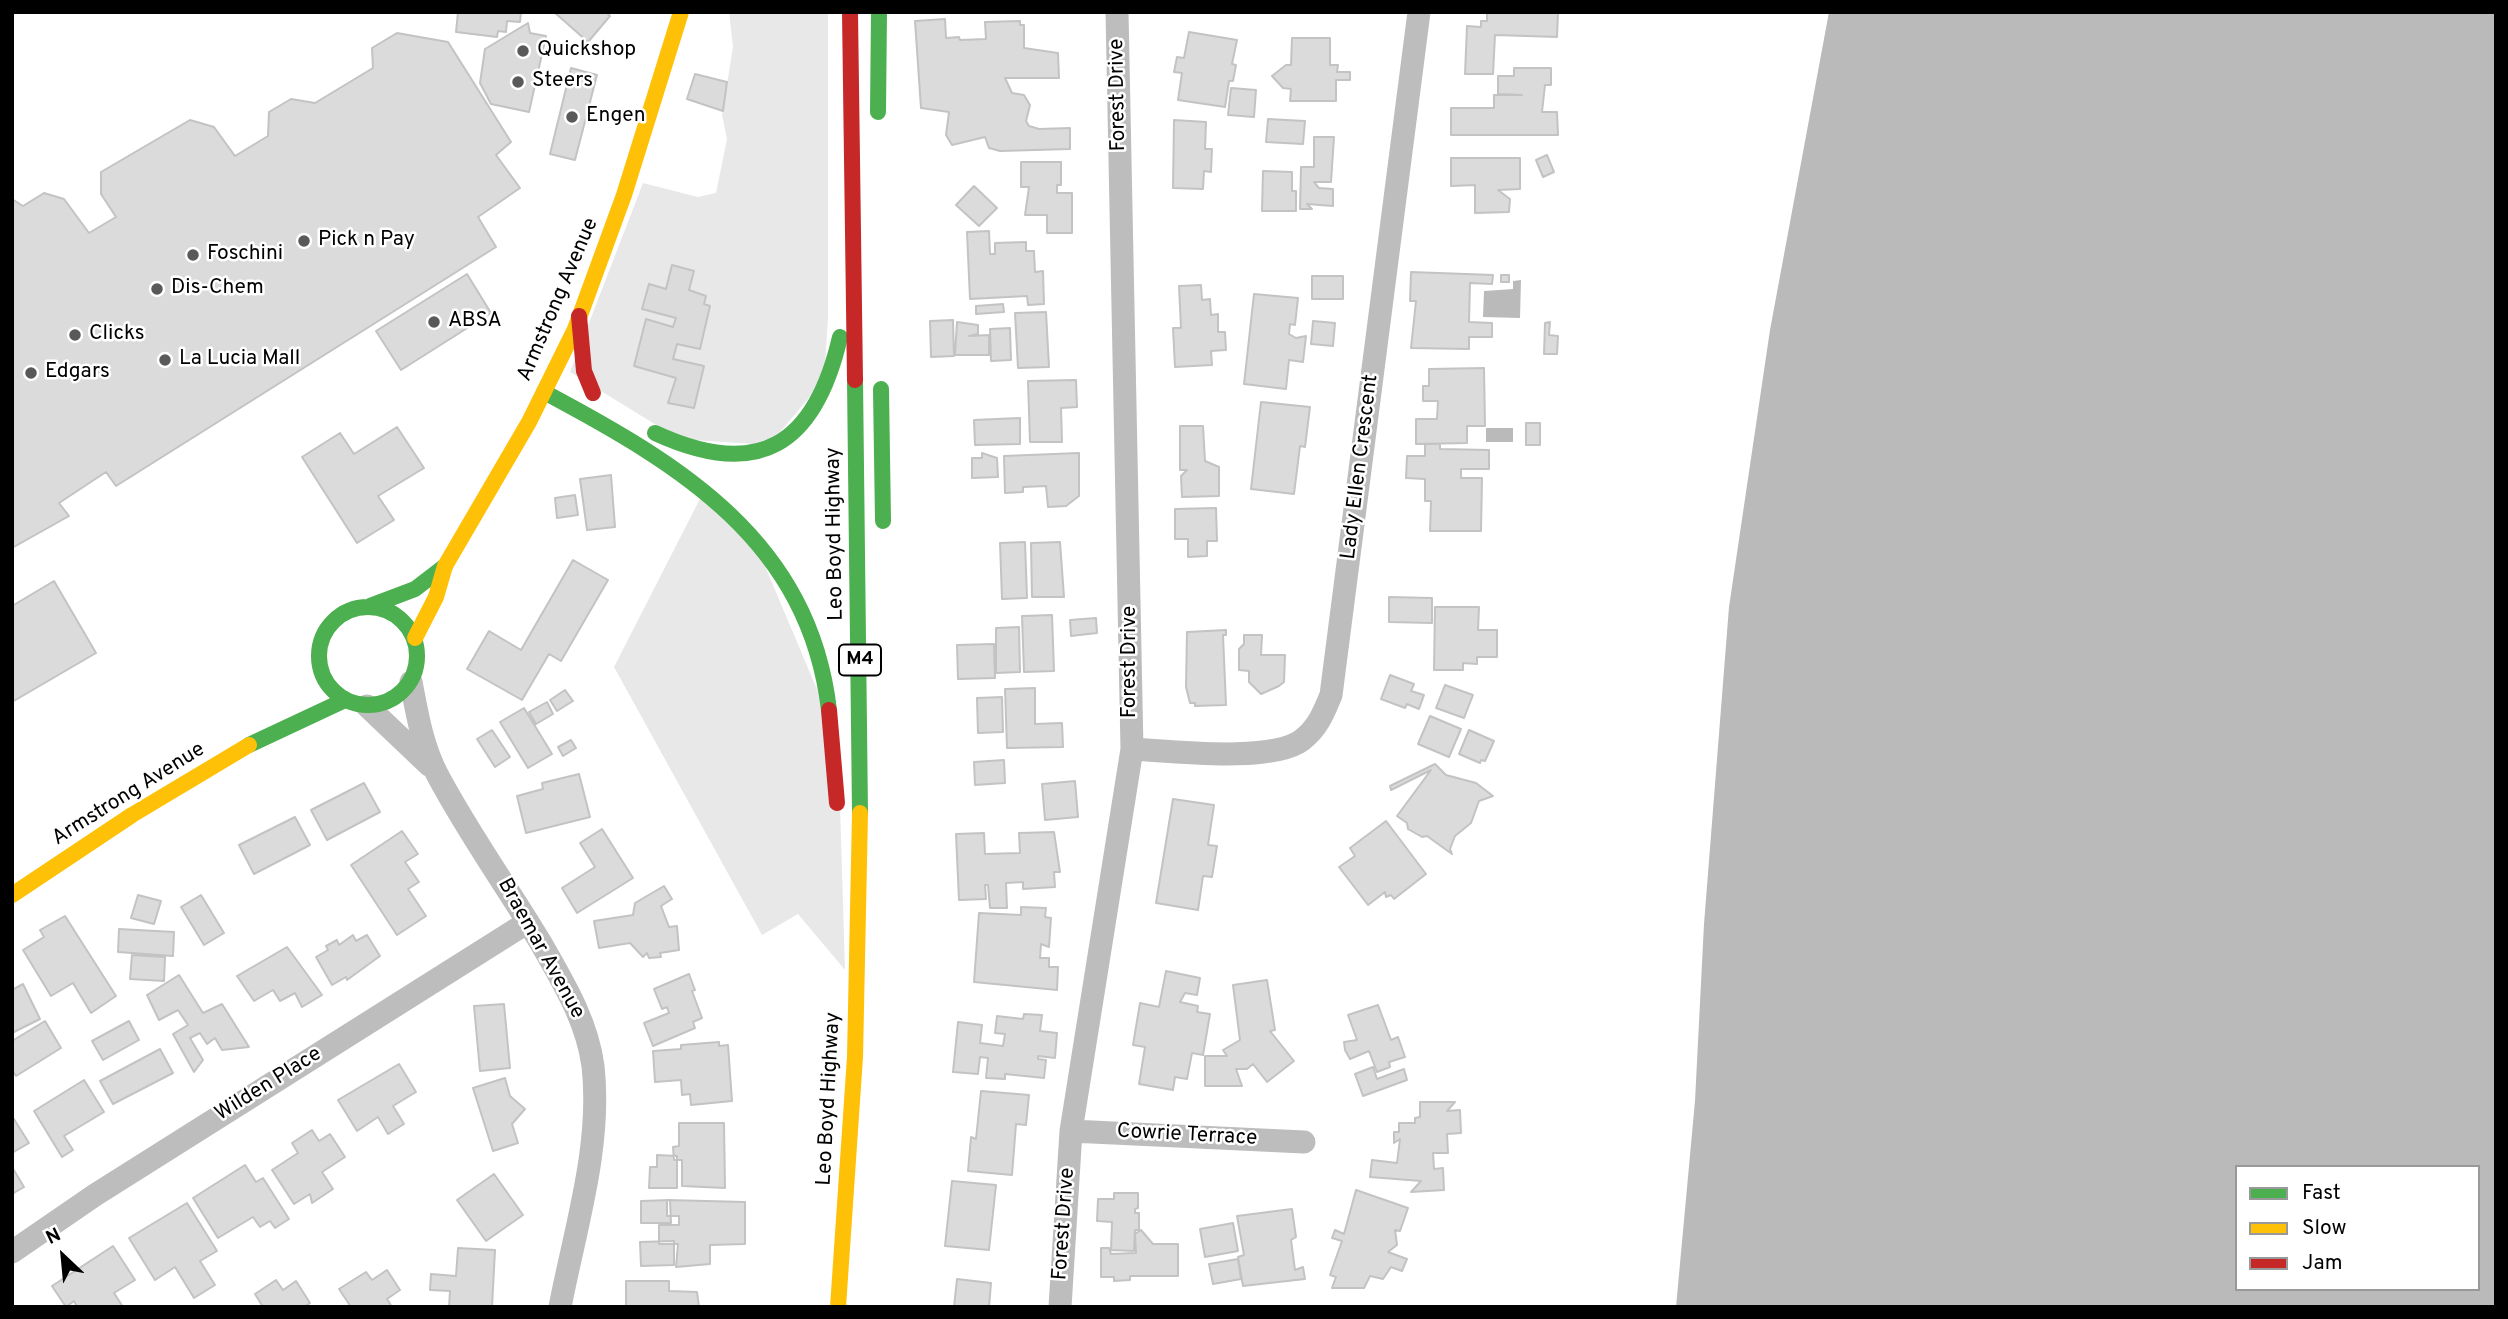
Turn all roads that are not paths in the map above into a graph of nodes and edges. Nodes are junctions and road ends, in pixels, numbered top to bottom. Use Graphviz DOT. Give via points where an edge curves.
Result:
graph roads {
  1 [pos="675,12"];
  2 [pos="681,12"];
  3 [pos="850,12"];
  4 [pos="878,12"];
  5 [pos="1116,12"];
  6 [pos="1419,12"];
  7 [pos="674,33"];
  8 [pos="878,124"];
  9 [pos="852,257"];
  10 [pos="579,316"];
  11 [pos="881,366"];
  12 [pos="555,371"];
  13 [pos="544,392"];
  14 [pos="579,410"];
  15 [pos="530,417"];
  16 [pos="636,421"];
  17 [pos="883,543"];
  18 [pos="444,566"];
  19 [pos="370,606"];
  20 [pos="415,638"];
  21 [pos="318,652"];
  22 [pos="411,682"];
  23 [pos="305,687"];
  24 [pos="356,703"];
  25 [pos="293,706"];
  26 [pos="269,733"];
  27 [pos="1132,749"];
  28 [pos="436,772"];
  29 [pos="839,822"];
  30 [pos="842,869"];
  31 [pos="12,895"];
  32 [pos="528,922"];
  33 [pos="858,933"];
  34 [pos="1071,1131"];
  35 [pos="1304,1142"];
  36 [pos="12,1252"];
  37 [pos="559,1307"];
  38 [pos="838,1307"];
  39 [pos="1060,1307"];
  1 -- 7 [label="main road, Armstrong Avenue"];
  2 -- 7 [label="main road, Armstrong Avenue"];
  3 -- 9 [label="main road, Leo Boyd Highway / M4"];
  4 -- 8 [label="main road"];
  5 -- 27 [label="street, Forest Drive"];
  6 -- 27 [label="street, Lady Ellen Crescent" via="1331,695 1319,723 1302,741 1284,749 1213,753"];
  7 -- 10 [label="main road, Armstrong Avenue" via="640,151"];
  9 -- 16 [label="main road" via="829,384 814,413 793,435 759,452 715,457 680,446"];
  9 -- 33 [label="main road, Leo Boyd Highway / M4" via="860,628"];
  10 -- 12 [label="main road, Armstrong Avenue"];
  10 -- 12 [label="main road" via="584,371 598,396"];
  11 -- 17 [label="main road"];
  12 -- 13 [label="main road, Armstrong Avenue"];
  13 -- 14 [label="main road"];
  13 -- 15 [label="main road, Armstrong Avenue"];
  14 -- 15 [label="main road"];
  14 -- 29 [label="main road" via="691,478 742,522 777,565 803,613 824,676"];
  15 -- 18 [label="main road, Armstrong Avenue"];
  18 -- 19 [label="main road, Armstrong Avenue" via="415,589"];
  18 -- 20 [label="main road, Armstrong Avenue" via="436,597"];
  19 -- 20 [label="main road" via="397,615"];
  19 -- 21 [label="main road" via="342,614 329,625"];
  20 -- 22 [label="main road" via="418,655"];
  21 -- 23 [label="main road"];
  21 -- 24 [label="main road" via="330,688"];
  22 -- 24 [label="main road" via="383,704"];
  22 -- 28 [label="street, Braemar Avenue" via="422,735"];
  24 -- 26 [label="main road, Armstrong Avenue"];
  24 -- 28 [label="street, Braemar Avenue"];
  25 -- 26 [label="main road, Armstrong Avenue"];
  26 -- 31 [label="main road, Armstrong Avenue" via="132,815"];
  27 -- 34 [label="street, Forest Drive"];
  28 -- 32 [label="street, Braemar Avenue"];
  30 -- 33 [label="main road"];
  32 -- 36 [label="street, Wilden Place" via="105,1188"];
  32 -- 37 [label="street, Braemar Avenue" via="574,1002 593,1065 595,1125"];
  33 -- 38 [label="main road, Leo Boyd Highway / M4"];
  34 -- 35 [label="street, Cowrie Terrace"];
  34 -- 39 [label="street, Forest Drive"];
}
